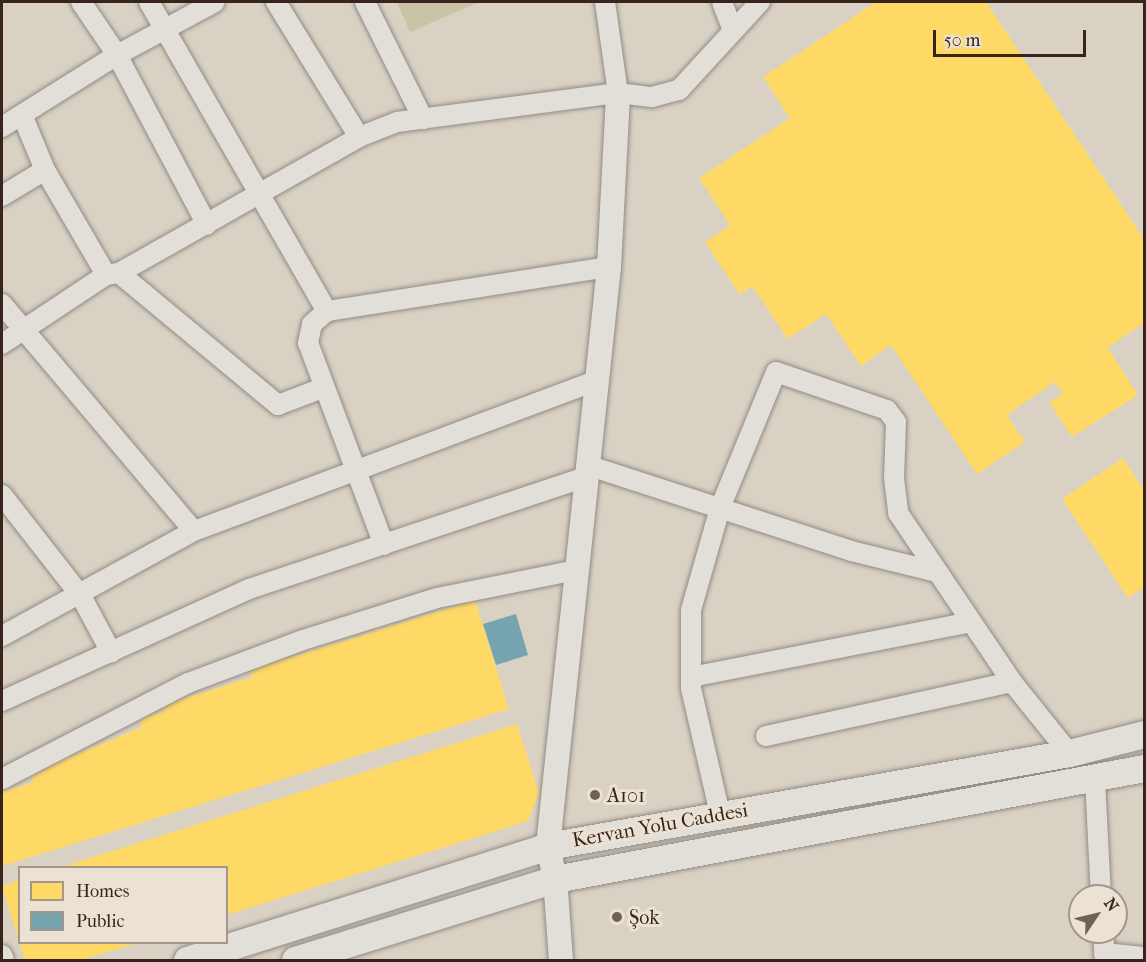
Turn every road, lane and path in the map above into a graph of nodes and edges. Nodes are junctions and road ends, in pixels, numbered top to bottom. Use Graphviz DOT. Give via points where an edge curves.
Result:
graph roads {
  1 [pos="81,2"];
  2 [pos="149,2"];
  3 [pos="215,2"];
  4 [pos="276,2"];
  5 [pos="365,2"];
  6 [pos="604,2"];
  7 [pos="722,2"];
  8 [pos="760,2"];
  9 [pos="733,30"];
  10 [pos="165,32"];
  11 [pos="117,56"];
  12 [pos="618,93"];
  13 [pos="23,117"];
  14 [pos="423,119"];
  15 [pos="2,127"];
  16 [pos="359,137"];
  17 [pos="45,170"];
  18 [pos="263,194"];
  19 [pos="2,196"];
  20 [pos="207,225"];
  21 [pos="609,267"];
  22 [pos="112,274"];
  23 [pos="2,304"];
  24 [pos="327,311"];
  25 [pos="20,328"];
  26 [pos="2,344"];
  27 [pos="595,381"];
  28 [pos="325,387"];
  29 [pos="356,470"];
  30 [pos="586,471"];
  31 [pos="2,495"];
  32 [pos="720,508"];
  33 [pos="194,531"];
  34 [pos="384,545"];
  35 [pos="576,570"];
  36 [pos="937,572"];
  37 [pos="81,596"];
  38 [pos="971,622"];
  39 [pos="2,636"];
  40 [pos="111,652"];
  41 [pos="691,677"];
  42 [pos="1012,682"];
  43 [pos="2,701"];
  44 [pos="1144,734"];
  45 [pos="766,736"];
  46 [pos="1069,753"];
  47 [pos="1144,768"];
  48 [pos="2,779"];
  49 [pos="1095,779"];
  50 [pos="720,814"];
  51 [pos="548,846"];
  52 [pos="555,879"];
  53 [pos="1100,884"];
  54 [pos="2,955"];
  55 [pos="1104,956"];
  56 [pos="1144,957"];
  57 [pos="4,960"];
  58 [pos="187,960"];
  59 [pos="295,960"];
  60 [pos="561,960"];
  1 -- 11 [label="street"];
  2 -- 10 [label="street"];
  3 -- 10 [label="street"];
  4 -- 16 [label="street"];
  5 -- 14 [label="street"];
  6 -- 12 [label="street"];
  7 -- 9 [label="street"];
  8 -- 9 [label="street"];
  9 -- 12 [label="street" via="679,90 652,97"];
  10 -- 11 [label="street"];
  10 -- 18 [label="street"];
  11 -- 13 [label="street"];
  11 -- 20 [label="street"];
  12 -- 14 [label="street"];
  12 -- 21 [label="street"];
  13 -- 15 [label="street"];
  13 -- 17 [label="street"];
  14 -- 16 [label="street" via="396,122"];
  16 -- 18 [label="street"];
  17 -- 19 [label="street"];
  17 -- 22 [label="street"];
  18 -- 20 [label="street"];
  18 -- 24 [label="street"];
  20 -- 22 [label="street"];
  21 -- 24 [label="street"];
  21 -- 27 [label="street"];
  22 -- 25 [label="street"];
  22 -- 28 [label="street" via="278,405"];
  23 -- 25 [label="street"];
  24 -- 28 [label="street" via="312,324 308,343"];
  25 -- 26 [label="street"];
  25 -- 33 [label="street"];
  27 -- 29 [label="street"];
  27 -- 30 [label="street"];
  28 -- 29 [label="street"];
  29 -- 33 [label="street"];
  29 -- 34 [label="street"];
  30 -- 32 [label="street"];
  30 -- 34 [label="street"];
  30 -- 35 [label="street"];
  31 -- 37 [label="street"];
  32 -- 36 [label="street" via="851,551"];
  32 -- 36 [label="street" via="776,372 887,410 896,422 894,478 898,513"];
  32 -- 41 [label="street" via="691,610"];
  33 -- 37 [label="street"];
  34 -- 40 [label="street" via="249,589"];
  35 -- 48 [label="street" via="437,598 303,640 188,683"];
  35 -- 51 [label="street"];
  36 -- 38 [label="street"];
  37 -- 39 [label="street"];
  37 -- 40 [label="street"];
  38 -- 41 [label="street"];
  38 -- 42 [label="street"];
  40 -- 43 [label="street"];
  41 -- 50 [label="street"];
  42 -- 45 [label="street"];
  42 -- 46 [label="street"];
  44 -- 46 [label="main road, Kervan Yolu Caddesi"];
  46 -- 50 [label="main road, Kervan Yolu Caddesi"];
  47 -- 49 [label="main road, Kervan Yolu Caddesi"];
  49 -- 52 [label="main road, Kervan Yolu Caddesi"];
  49 -- 53 [label="street"];
  50 -- 51 [label="main road, Kervan Yolu Caddesi"];
  51 -- 52 [label="street"];
  51 -- 58 [label="main road, Kervan Yolu Caddesi"];
  52 -- 59 [label="main road, Kervan Yolu Caddesi"];
  52 -- 60 [label="street"];
  54 -- 57 [label="street"];
  55 -- 56 [label="street"];
}
